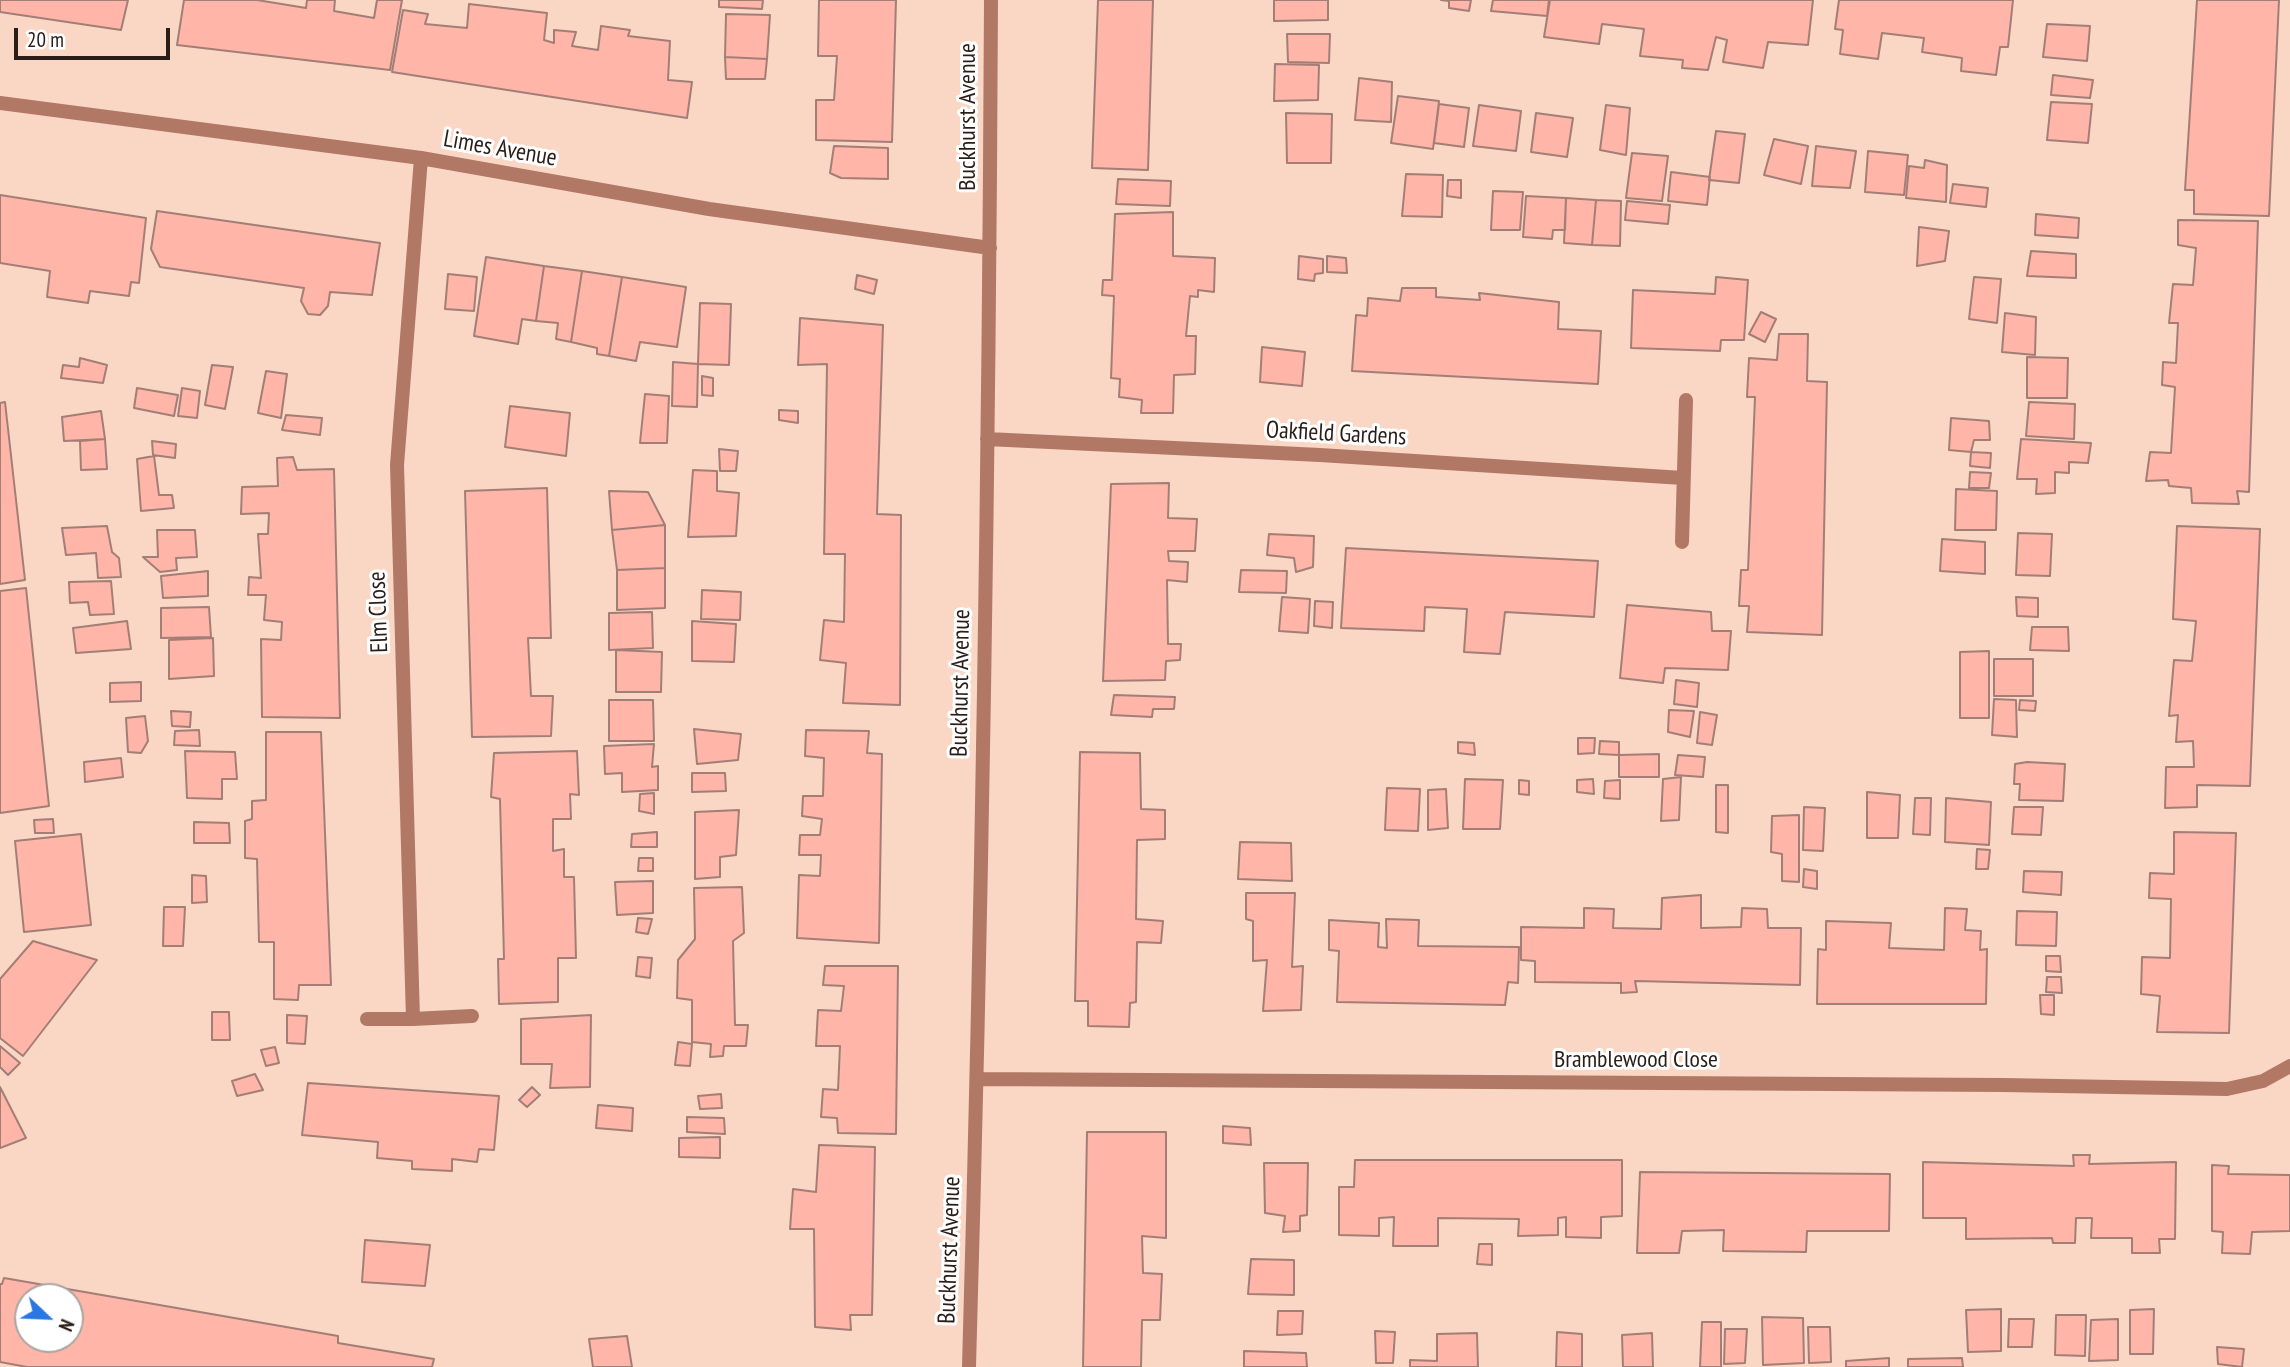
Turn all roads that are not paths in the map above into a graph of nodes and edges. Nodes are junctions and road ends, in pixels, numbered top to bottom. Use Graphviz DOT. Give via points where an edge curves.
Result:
graph roads {
  1 [pos="991,0"];
  2 [pos="0,103"];
  3 [pos="421,158"];
  4 [pos="990,248"];
  5 [pos="1686,400"];
  6 [pos="987,439"];
  7 [pos="1683,478"];
  8 [pos="1682,542"];
  9 [pos="472,1016"];
  10 [pos="367,1019"];
  11 [pos="413,1019"];
  12 [pos="2290,1066"];
  13 [pos="978,1079"];
  14 [pos="969,1367"];
  1 -- 4 [label="street, Buckhurst Avenue"];
  2 -- 3 [label="street, Limes Avenue"];
  3 -- 4 [label="street, Limes Avenue" via="709,209"];
  3 -- 11 [label="street, Elm Close" via="397,465"];
  4 -- 6 [label="street, Buckhurst Avenue"];
  5 -- 7 [label="street"];
  6 -- 7 [label="street, Oakfield Gardens"];
  6 -- 13 [label="street, Buckhurst Avenue"];
  7 -- 8 [label="street"];
  9 -- 11 [label="street"];
  10 -- 11 [label="street"];
  12 -- 13 [label="street, Bramblewood Close" via="2263,1082 2227,1089"];
  13 -- 14 [label="street, Buckhurst Avenue"];
}
